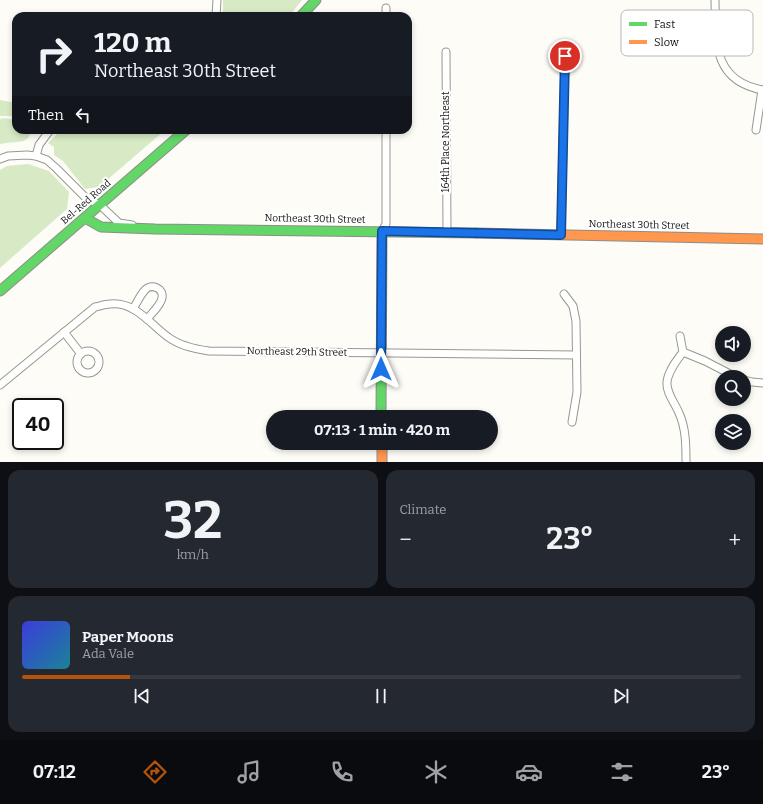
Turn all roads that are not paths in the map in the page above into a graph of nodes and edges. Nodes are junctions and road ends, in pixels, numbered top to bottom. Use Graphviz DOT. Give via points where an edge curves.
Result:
graph roads {
  1 [pos="217,0"];
  2 [pos="316,0"];
  3 [pos="715,0"];
  4 [pos="715,10"];
  5 [pos="216,12"];
  6 [pos="306,12"];
  7 [pos="446,52"];
  8 [pos="565,56"];
  9 [pos="719,56"];
  10 [pos="763,90"];
  11 [pos="756,130"];
  12 [pos="47,134"];
  13 [pos="181,134"];
  14 [pos="386,134"];
  15 [pos="36,156"];
  16 [pos="0,159"];
  17 [pos="100,205"];
  18 [pos="85,218"];
  19 [pos="155,229"];
  20 [pos="382,231"];
  21 [pos="447,232"];
  22 [pos="561,235"];
  23 [pos="763,239"];
  24 [pos="0,291"];
  25 [pos="564,294"];
  26 [pos="133,309"];
  27 [pos="147,319"];
  28 [pos="64,332"];
  29 [pos="680,336"];
  30 [pos="683,352"];
  31 [pos="381,353"];
  32 [pos="81,354"];
  33 [pos="576,356"];
  34 [pos="723,370"];
  35 [pos="751,382"];
  36 [pos="763,383"];
  37 [pos="0,385"];
  38 [pos="381,410"];
  39 [pos="572,422"];
  40 [pos="382,450"];
  41 [pos="382,462"];
  42 [pos="686,462"];
  1 -- 5 [label="street"];
  2 -- 6 [label="street"];
  3 -- 4 [label="street"];
  7 -- 21 [label="street, 164th Place Northeast"];
  8 -- 22 [label="street"];
  9 -- 10 [label="street" via="723,66 734,78 748,87"];
  10 -- 11 [label="street"];
  12 -- 15 [label="street" via="39,145"];
  13 -- 17 [label="street, Bel-Red Road"];
  14 -- 20 [label="street" via="386,224"];
  15 -- 16 [label="street" via="16,155"];
  15 -- 17 [label="street, Northeast 30th Street" via="47,160 86,198"];
  17 -- 18 [label="street, Bel-Red Road"];
  17 -- 19 [label="street, Northeast 30th Street" via="119,223"];
  18 -- 19 [label="street, Northeast 30th Street" via="101,227"];
  18 -- 24 [label="street, Bel-Red Road"];
  19 -- 20 [label="street, Northeast 30th Street"];
  20 -- 21 [label="street, Northeast 30th Street"];
  20 -- 31 [label="street"];
  21 -- 22 [label="street, Northeast 30th Street"];
  22 -- 23 [label="street, Northeast 30th Street"];
  25 -- 33 [label="street" via="573,306 576,321"];
  26 -- 27 [label="street, Northeast 29th Street"];
  26 -- 27 [label="street" via="146,288 159,288 162,300"];
  26 -- 28 [label="street, Northeast 29th Street" via="112,304 95,307"];
  27 -- 31 [label="street, Northeast 29th Street" via="169,338 209,351"];
  28 -- 32 [label="street"];
  28 -- 37 [label="street"];
  29 -- 30 [label="street"];
  30 -- 34 [label="street"];
  30 -- 42 [label="street" via="667,382 683,425"];
  31 -- 33 [label="street, Northeast 29th Street"];
  31 -- 38 [label="street"];
  33 -- 39 [label="street" via="577,392"];
  35 -- 36 [label="street"];
  40 -- 41 [label="street"];
}
